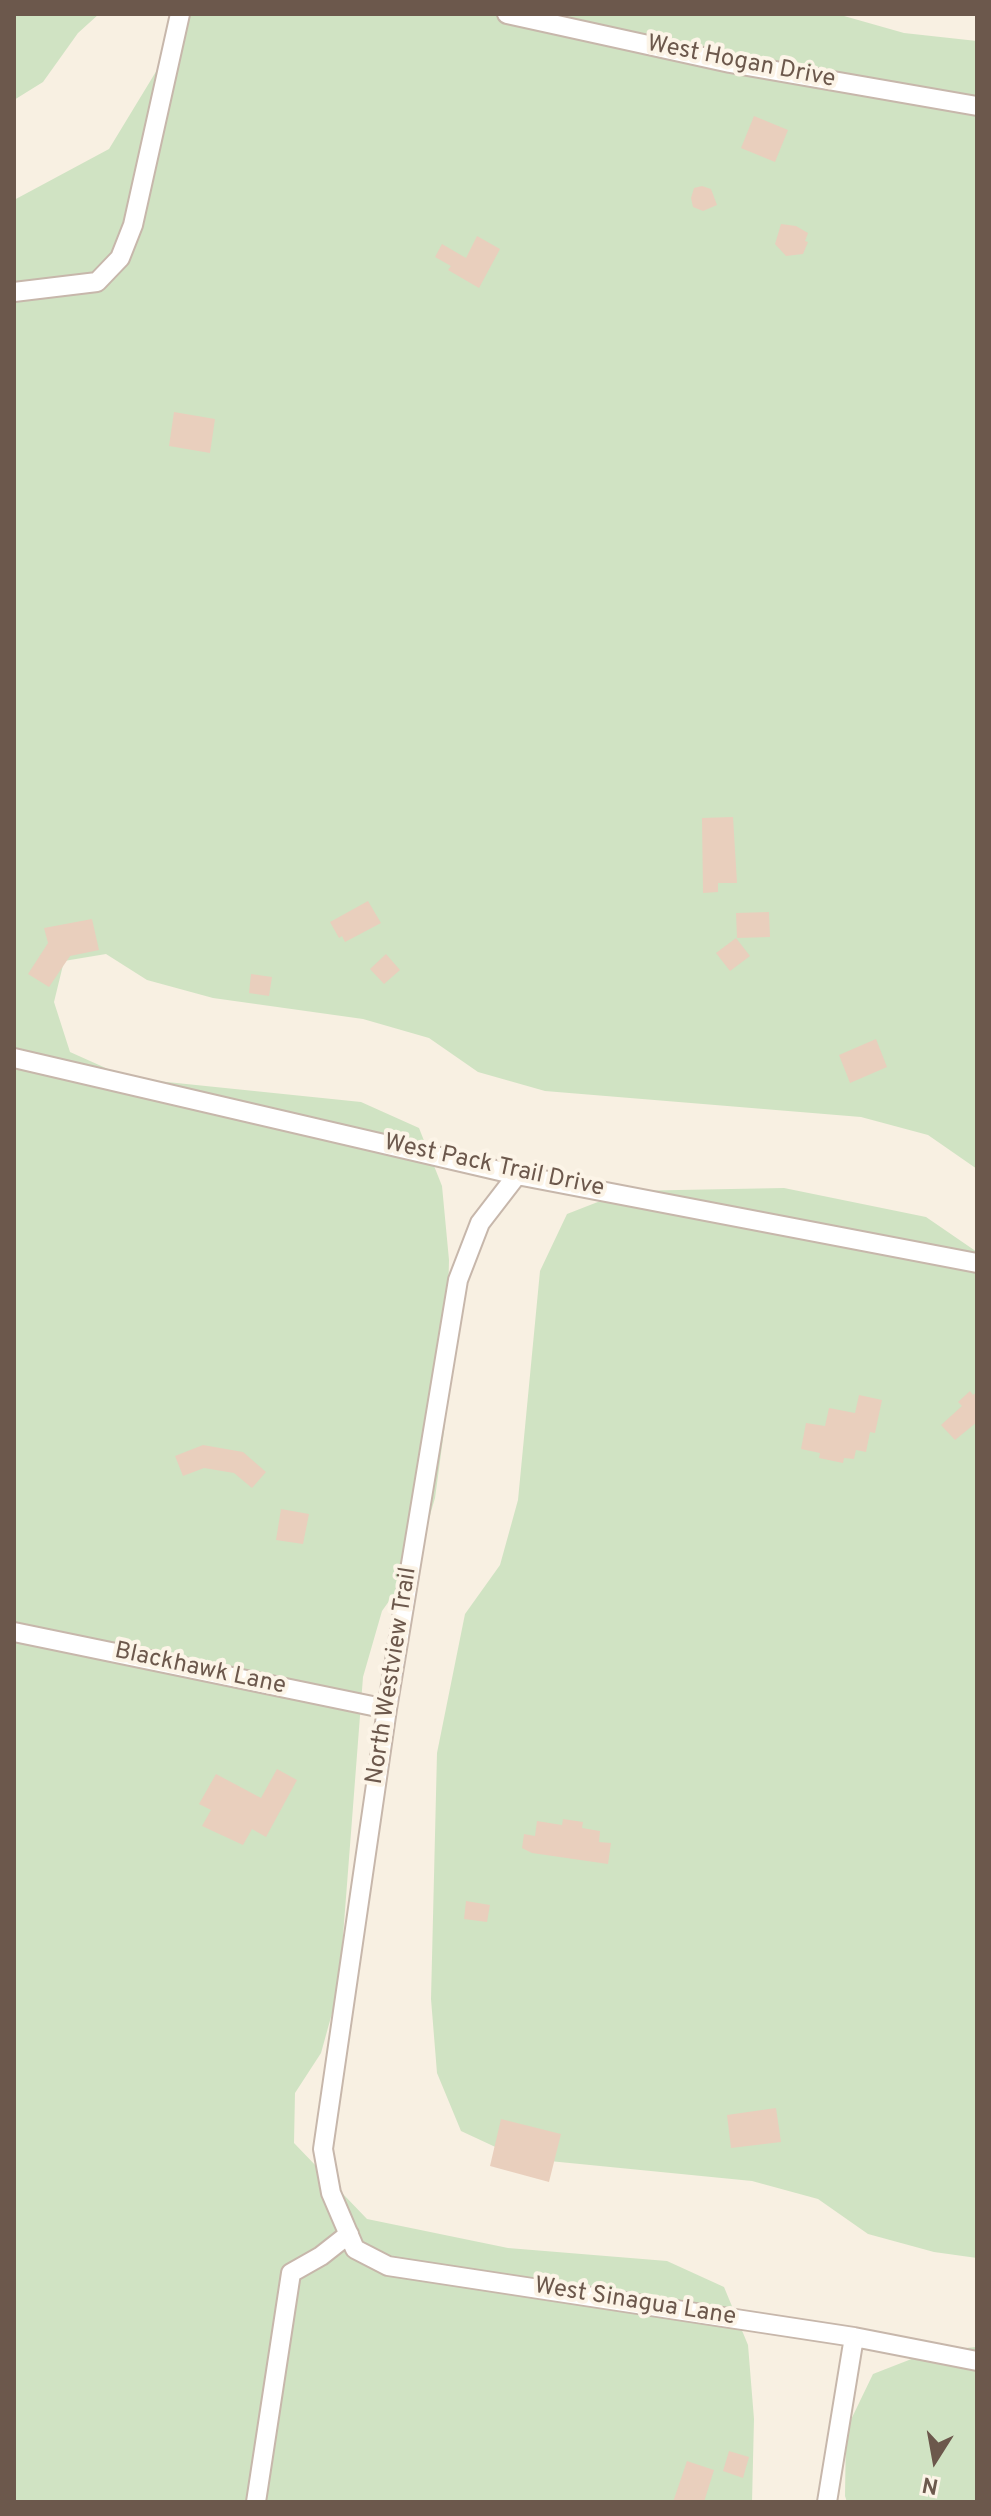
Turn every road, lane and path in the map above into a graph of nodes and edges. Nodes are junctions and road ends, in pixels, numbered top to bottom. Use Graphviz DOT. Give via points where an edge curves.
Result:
graph roads {
  1 [pos="180,14"];
  2 [pos="507,14"];
  3 [pos="977,106"];
  4 [pos="14,292"];
  5 [pos="14,1058"];
  6 [pos="517,1175"];
  7 [pos="977,1263"];
  8 [pos="14,1632"];
  9 [pos="387,1709"];
  10 [pos="331,2193"];
  11 [pos="349,2234"];
  12 [pos="854,2337"];
  13 [pos="977,2361"];
  14 [pos="256,2502"];
  15 [pos="827,2502"];
  1 -- 4 [label="street" via="133,225 120,258 97,282"];
  2 -- 3 [label="street, West Hogan Drive" via="730,63"];
  5 -- 6 [label="street, West Pack Trail Drive"];
  6 -- 7 [label="street, West Pack Trail Drive"];
  6 -- 9 [label="street, North Westview Trail" via="480,1223 458,1280"];
  8 -- 9 [label="street, Blackhawk Lane"];
  9 -- 10 [label="street, North Westview Trail" via="323,2149"];
  10 -- 11 [label="street, West Sinagua Lane"];
  11 -- 12 [label="street, West Sinagua Lane" via="355,2249 388,2266"];
  11 -- 14 [label="street" via="291,2273"];
  12 -- 13 [label="street, West Sinagua Lane"];
  12 -- 15 [label="street"];
}
